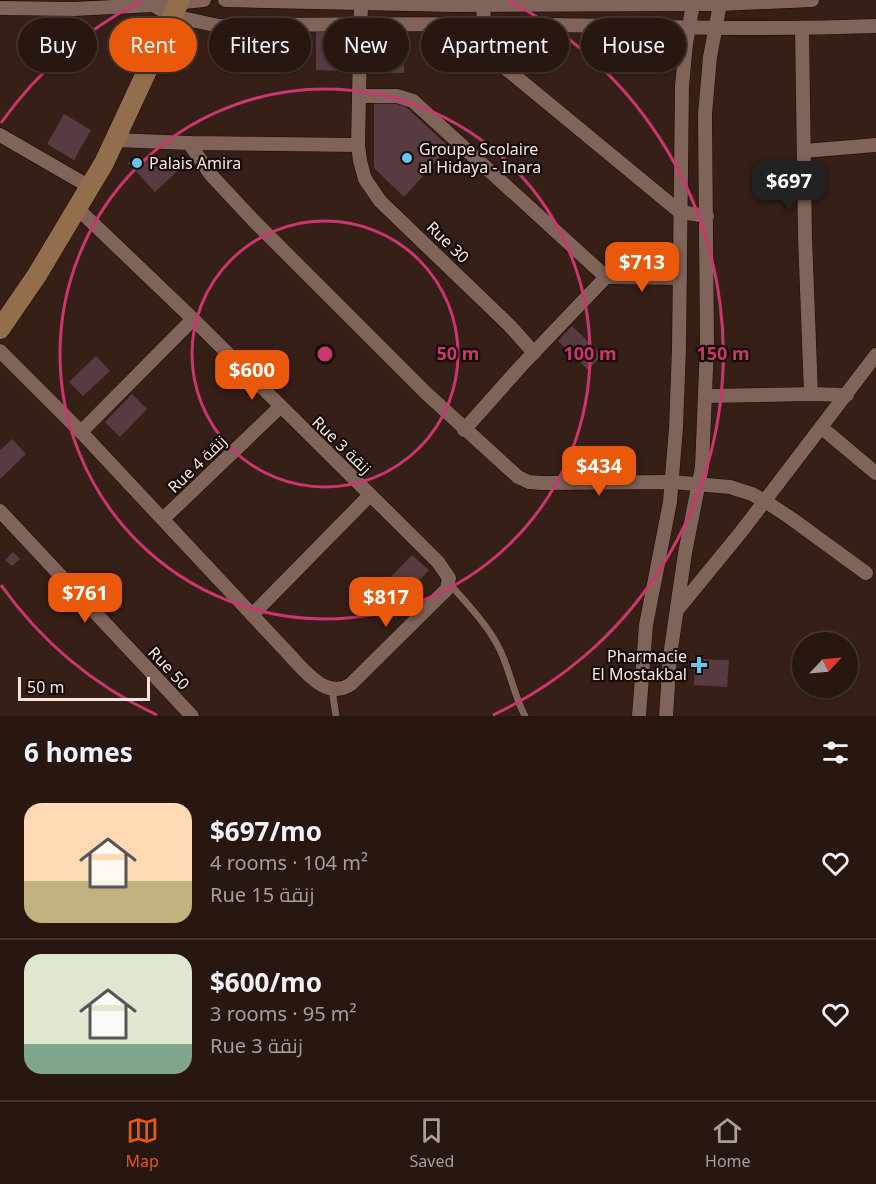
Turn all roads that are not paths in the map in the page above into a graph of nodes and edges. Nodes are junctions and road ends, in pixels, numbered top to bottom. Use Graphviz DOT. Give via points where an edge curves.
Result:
graph roads {
  1 [pos="204,0"];
  2 [pos="225,0"];
  3 [pos="812,0"];
  4 [pos="315,1"];
  5 [pos="361,2"];
  6 [pos="483,2"];
  7 [pos="742,2"];
  8 [pos="693,4"];
  9 [pos="720,4"];
  10 [pos="38,5"];
  11 [pos="178,6"];
  12 [pos="0,8"];
  13 [pos="362,18"];
  14 [pos="483,18"];
  15 [pos="323,26"];
  16 [pos="876,26"];
  17 [pos="569,27"];
  18 [pos="688,28"];
  19 [pos="716,29"];
  20 [pos="747,29"];
  21 [pos="801,29"];
  22 [pos="361,72"];
  23 [pos="510,72"];
  24 [pos="360,96"];
  25 [pos="0,135"];
  26 [pos="116,140"];
  27 [pos="189,143"];
  28 [pos="358,145"];
  29 [pos="876,145"];
  30 [pos="804,151"];
  31 [pos="90,187"];
  32 [pos="78,209"];
  33 [pos="680,212"];
  34 [pos="707,216"];
  35 [pos="606,277"];
  36 [pos="680,278"];
  37 [pos="193,319"];
  38 [pos="0,329"];
  39 [pos="0,351"];
  40 [pos="534,353"];
  41 [pos="876,355"];
  42 [pos="811,394"];
  43 [pos="847,395"];
  44 [pos="706,396"];
  45 [pos="280,407"];
  46 [pos="822,428"];
  47 [pos="464,430"];
  48 [pos="81,432"];
  49 [pos="876,473"];
  50 [pos="672,482"];
  51 [pos="700,483"];
  52 [pos="370,495"];
  53 [pos="765,501"];
  54 [pos="0,511"];
  55 [pos="163,519"];
  56 [pos="867,573"];
  57 [pos="449,583"];
  58 [pos="677,609"];
  59 [pos="252,615"];
  60 [pos="332,689"];
  61 [pos="192,716"];
  62 [pos="336,716"];
  63 [pos="525,716"];
  64 [pos="639,716"];
  65 [pos="666,716"];
  1 -- 11 [label="street"];
  2 -- 4 [label="street"];
  3 -- 7 [label="street"];
  4 -- 5 [label="street"];
  5 -- 6 [label="street"];
  5 -- 13 [label="street, Rue 30"];
  6 -- 8 [label="street"];
  6 -- 14 [label="street"];
  7 -- 9 [label="street"];
  7 -- 20 [label="street"];
  8 -- 9 [label="street"];
  8 -- 18 [label="street"];
  9 -- 19 [label="street"];
  10 -- 11 [label="street"];
  10 -- 12 [label="street"];
  11 -- 15 [label="street" via="219,26"];
  11 -- 26 [label="street"];
  16 -- 21 [label="street"];
  17 -- 18 [label="street"];
  18 -- 19 [label="street"];
  18 -- 33 [label="street" via="682,86"];
  19 -- 20 [label="street"];
  19 -- 34 [label="street" via="705,114"];
  20 -- 21 [label="street"];
  21 -- 30 [label="street"];
  22 -- 24 [label="street, Rue 30"];
  23 -- 33 [label="street"];
  24 -- 28 [label="street, Rue 30"];
  24 -- 35 [label="street" via="397,96 416,103"];
  25 -- 31 [label="street"];
  26 -- 27 [label="street"];
  26 -- 31 [label="street"];
  27 -- 28 [label="street"];
  27 -- 47 [label="street" via="236,203"];
  28 -- 40 [label="street, Rue 30" via="369,188"];
  29 -- 30 [label="street"];
  30 -- 42 [label="street"];
  31 -- 32 [label="street"];
  32 -- 37 [label="street, Rue 3 زنقة"];
  32 -- 38 [label="street"];
  33 -- 34 [label="street"];
  33 -- 36 [label="street"];
  34 -- 44 [label="street"];
  35 -- 36 [label="street"];
  35 -- 40 [label="street"];
  36 -- 50 [label="street"];
  37 -- 45 [label="street, Rue 3 زنقة"];
  37 -- 48 [label="street"];
  39 -- 48 [label="street"];
  40 -- 47 [label="street"];
  41 -- 43 [label="street"];
  42 -- 43 [label="street"];
  42 -- 44 [label="street"];
  43 -- 46 [label="street"];
  44 -- 51 [label="street"];
  45 -- 52 [label="street, Rue 3 زنقة"];
  45 -- 55 [label="street, Rue 4 زنقة"];
  46 -- 49 [label="street"];
  46 -- 53 [label="street"];
  47 -- 50 [label="street" via="529,482"];
  48 -- 55 [label="street"];
  50 -- 51 [label="street"];
  50 -- 64 [label="street" via="646,625"];
  51 -- 53 [label="street" via="730,487"];
  51 -- 58 [label="street"];
  52 -- 57 [label="street, Rue 3 زنقة" via="438,562"];
  52 -- 59 [label="street"];
  53 -- 56 [label="street"];
  53 -- 58 [label="street"];
  54 -- 61 [label="street, Rue 50"];
  55 -- 59 [label="street"];
  57 -- 60 [label="street" via="428,610 351,684"];
  57 -- 63 [label="lane" via="498,647"];
  58 -- 65 [label="street"];
  59 -- 60 [label="street" via="307,673"];
  60 -- 62 [label="lane"];
}
